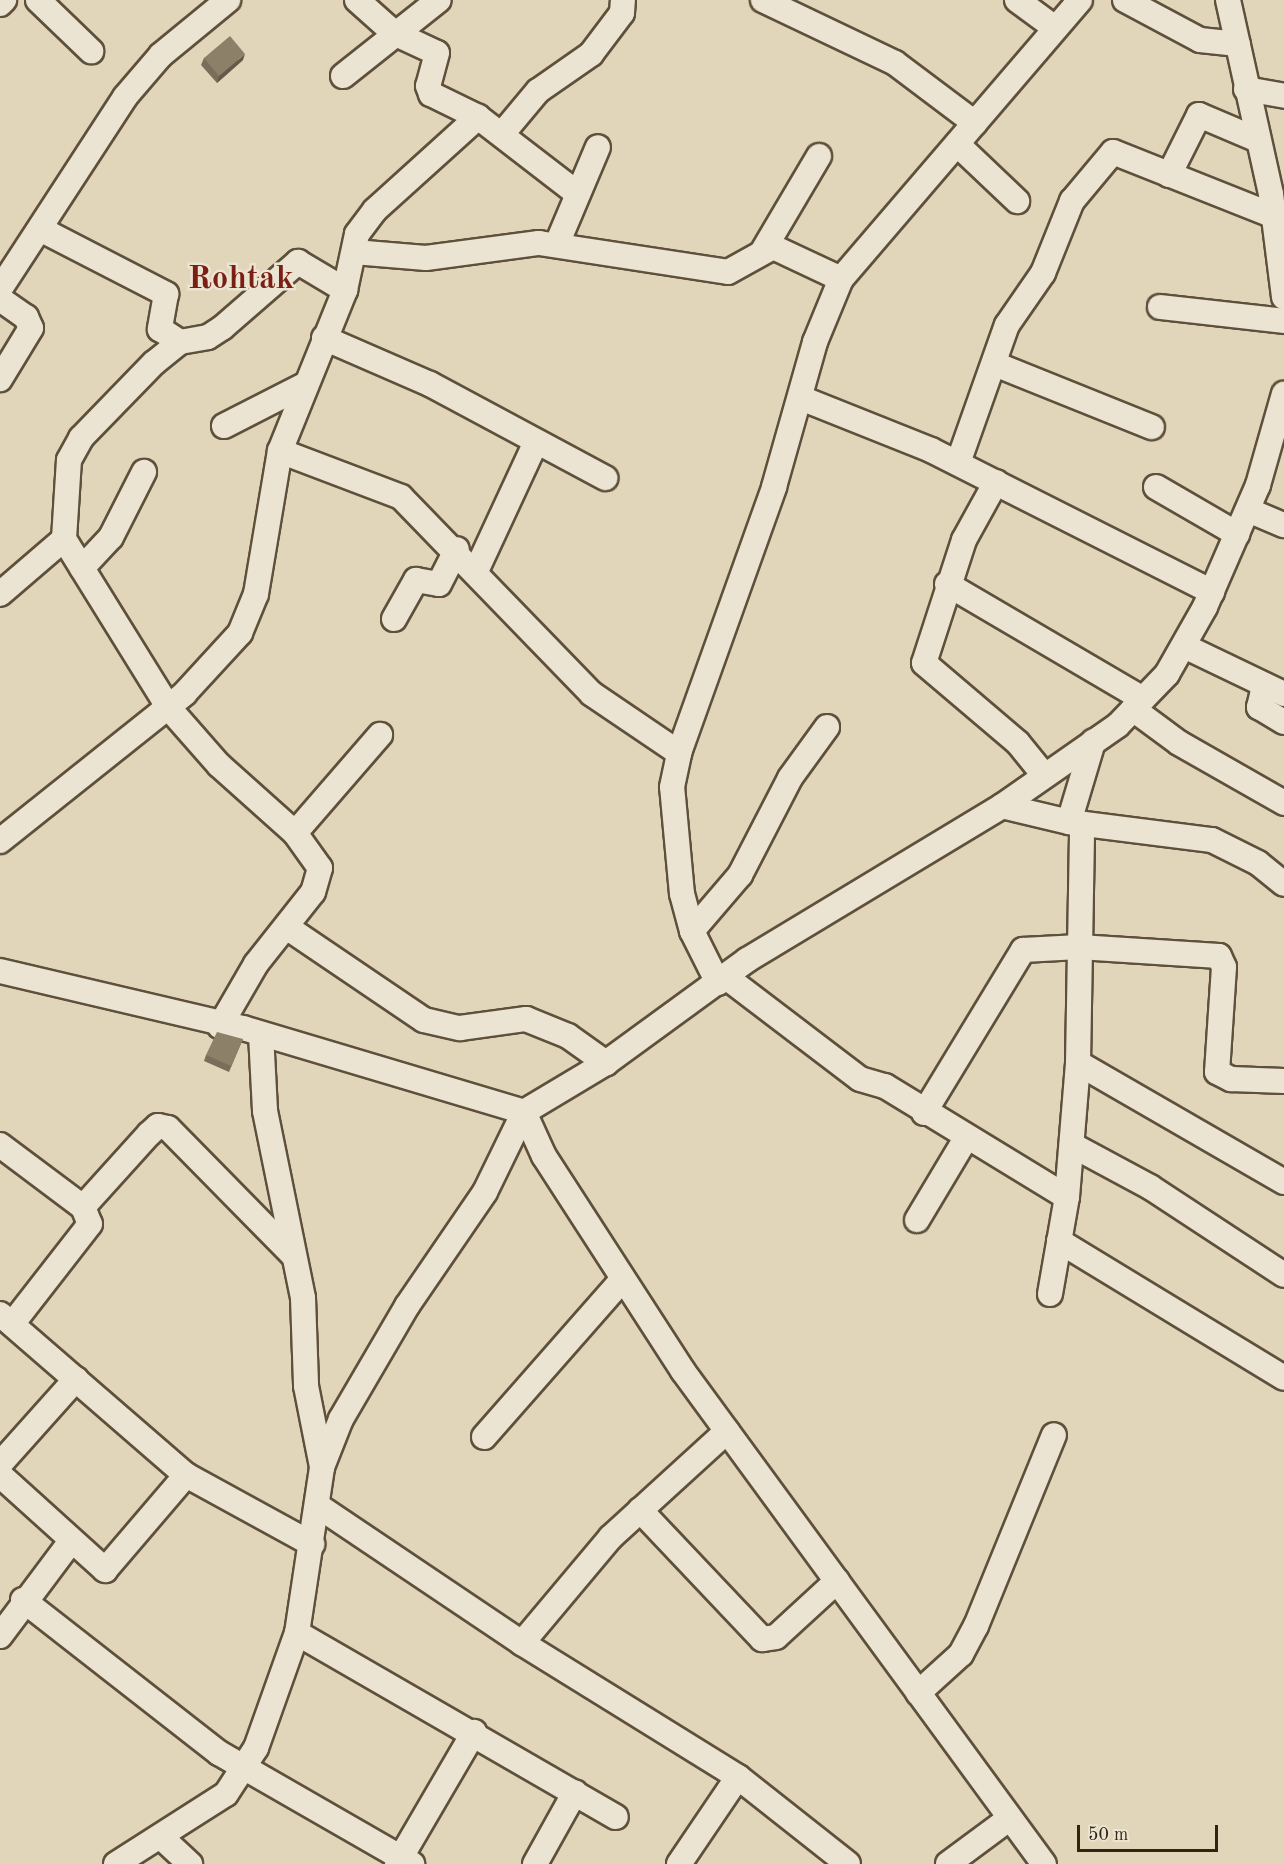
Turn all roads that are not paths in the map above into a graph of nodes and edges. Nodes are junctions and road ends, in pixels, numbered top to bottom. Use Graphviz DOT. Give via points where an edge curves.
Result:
graph roads {
  1 [pos="4,0"];
  2 [pos="38,0"];
  3 [pos="228,0"];
  4 [pos="357,0"];
  5 [pos="439,0"];
  6 [pos="623,0"];
  7 [pos="764,0"];
  8 [pos="1080,0"];
  9 [pos="1125,0"];
  10 [pos="1228,0"];
  11 [pos="0,4"];
  12 [pos="1030,4"];
  13 [pos="1055,28"];
  14 [pos="394,33"];
  15 [pos="1238,44"];
  16 [pos="91,51"];
  17 [pos="343,76"];
  18 [pos="1246,89"];
  19 [pos="1284,96"];
  20 [pos="478,117"];
  21 [pos="975,123"];
  22 [pos="502,134"];
  23 [pos="1258,140"];
  24 [pos="957,144"];
  25 [pos="598,147"];
  26 [pos="819,156"];
  27 [pos="1169,175"];
  28 [pos="578,194"];
  29 [pos="1017,201"];
  30 [pos="1274,216"];
  31 [pos="42,230"];
  32 [pos="557,244"];
  33 [pos="764,249"];
  34 [pos="354,252"];
  35 [pos="1283,267"];
  36 [pos="841,279"];
  37 [pos="0,289"];
  38 [pos="345,290"];
  39 [pos="1284,297"];
  40 [pos="0,299"];
  41 [pos="1160,307"];
  42 [pos="1284,321"];
  43 [pos="324,338"];
  44 [pos="180,342"];
  45 [pos="995,364"];
  46 [pos="0,379"];
  47 [pos="306,384"];
  48 [pos="1284,394"];
  49 [pos="801,398"];
  50 [pos="224,426"];
  51 [pos="1152,427"];
  52 [pos="536,442"];
  53 [pos="280,451"];
  54 [pos="958,463"];
  55 [pos="144,472"];
  56 [pos="605,478"];
  57 [pos="996,482"];
  58 [pos="1156,487"];
  59 [pos="1248,510"];
  60 [pos="1284,525"];
  61 [pos="1237,534"];
  62 [pos="64,539"];
  63 [pos="457,549"];
  64 [pos="82,568"];
  65 [pos="477,569"];
  66 [pos="947,584"];
  67 [pos="1212,592"];
  68 [pos="0,594"];
  69 [pos="393,619"];
  70 [pos="1184,646"];
  71 [pos="1274,690"];
  72 [pos="1138,704"];
  73 [pos="168,707"];
  74 [pos="1284,722"];
  75 [pos="827,727"];
  76 [pos="380,735"];
  77 [pos="1093,742"];
  78 [pos="678,753"];
  79 [pos="1044,775"];
  80 [pos="1284,803"];
  81 [pos="1002,806"];
  82 [pos="1076,823"];
  83 [pos="295,833"];
  84 [pos="0,841"];
  85 [pos="1284,884"];
  86 [pos="288,927"];
  87 [pos="692,931"];
  88 [pos="1079,947"];
  89 [pos="0,954"];
  90 [pos="0,970"];
  91 [pos="722,980"];
  92 [pos="237,1025"];
  93 [pos="606,1063"];
  94 [pos="1078,1063"];
  95 [pos="1284,1081"];
  96 [pos="524,1112"];
  97 [pos="924,1113"];
  98 [pos="966,1138"];
  99 [pos="0,1145"];
  100 [pos="1072,1145"];
  101 [pos="1284,1182"];
  102 [pos="1067,1197"];
  103 [pos="83,1206"];
  104 [pos="917,1220"];
  105 [pos="1059,1241"];
  106 [pos="293,1255"];
  107 [pos="1284,1275"];
  108 [pos="623,1280"];
  109 [pos="1050,1294"];
  110 [pos="6,1319"];
  111 [pos="1284,1377"];
  112 [pos="76,1379"];
  113 [pos="727,1431"];
  114 [pos="1054,1435"];
  115 [pos="484,1437"];
  116 [pos="0,1464"];
  117 [pos="322,1467"];
  118 [pos="0,1475"];
  119 [pos="186,1475"];
  120 [pos="318,1506"];
  121 [pos="640,1510"];
  122 [pos="71,1541"];
  123 [pos="312,1544"];
  124 [pos="837,1581"];
  125 [pos="22,1600"];
  126 [pos="297,1633"];
  127 [pos="0,1636"];
  128 [pos="522,1643"];
  129 [pos="918,1693"];
  130 [pos="474,1732"];
  131 [pos="243,1768"];
  132 [pos="738,1777"];
  133 [pos="576,1792"];
  134 [pos="616,1817"];
  135 [pos="1010,1818"];
  136 [pos="161,1837"];
  137 [pos="691,1860"];
  138 [pos="403,1862"];
  139 [pos="116,1864"];
  140 [pos="190,1864"];
  141 [pos="534,1864"];
  142 [pos="848,1864"];
  143 [pos="948,1864"];
  144 [pos="1044,1864"];
  1 -- 11 [label="street"];
  2 -- 16 [label="street"];
  3 -- 31 [label="street" via="161,55 125,96"];
  4 -- 14 [label="street"];
  5 -- 14 [label="street"];
  6 -- 22 [label="street" via="622,13 591,54 538,91"];
  7 -- 21 [label="street" via="895,63"];
  8 -- 13 [label="street"];
  9 -- 15 [label="street" via="1200,40"];
  10 -- 15 [label="street"];
  12 -- 13 [label="street"];
  13 -- 21 [label="street"];
  14 -- 17 [label="street"];
  14 -- 20 [label="street" via="437,53 428,90"];
  15 -- 18 [label="street"];
  18 -- 19 [label="street"];
  18 -- 23 [label="street"];
  20 -- 22 [label="street"];
  20 -- 34 [label="street" via="375,210 357,234"];
  21 -- 24 [label="street"];
  22 -- 28 [label="street"];
  23 -- 27 [label="street" via="1199,115"];
  23 -- 30 [label="street"];
  24 -- 29 [label="street"];
  24 -- 36 [label="street"];
  25 -- 28 [label="street"];
  26 -- 33 [label="street"];
  27 -- 30 [label="street"];
  27 -- 45 [label="street" via="1119,151 1109,155 1072,201 1043,273 1006,325"];
  28 -- 32 [label="street"];
  30 -- 35 [label="street"];
  31 -- 37 [label="street"];
  31 -- 44 [label="street" via="166,294 159,329"];
  32 -- 33 [label="street" via="728,272 745,267"];
  32 -- 34 [label="street" via="426,258"];
  33 -- 36 [label="street" via="781,248"];
  34 -- 38 [label="street"];
  35 -- 39 [label="street"];
  36 -- 49 [label="street" via="815,342"];
  38 -- 43 [label="street"];
  38 -- 44 [label="street" via="298,262 222,328 208,337"];
  40 -- 46 [label="street" via="26,317 31,328"];
  41 -- 42 [label="street"];
  43 -- 47 [label="street"];
  43 -- 52 [label="street" via="430,384"];
  44 -- 62 [label="street" via="81,438 63,487"];
  45 -- 51 [label="street"];
  45 -- 54 [label="street"];
  47 -- 50 [label="street"];
  47 -- 53 [label="street"];
  48 -- 59 [label="street"];
  49 -- 54 [label="street"];
  49 -- 78 [label="street"];
  52 -- 56 [label="street"];
  52 -- 65 [label="street"];
  53 -- 63 [label="street" via="401,497"];
  53 -- 73 [label="street" via="250,616"];
  54 -- 57 [label="street"];
  55 -- 64 [label="street" via="111,537"];
  57 -- 66 [label="street"];
  57 -- 67 [label="street"];
  58 -- 61 [label="street"];
  59 -- 60 [label="street"];
  59 -- 61 [label="street"];
  61 -- 67 [label="street"];
  62 -- 64 [label="street"];
  62 -- 68 [label="street"];
  63 -- 65 [label="street"];
  63 -- 69 [label="street" via="439,584 416,580"];
  64 -- 73 [label="street"];
  65 -- 78 [label="street" via="592,694"];
  66 -- 72 [label="street"];
  66 -- 79 [label="street" via="924,663 1018,743"];
  67 -- 70 [label="street"];
  70 -- 71 [label="street"];
  70 -- 72 [label="street"];
  71 -- 74 [label="street" via="1259,707"];
  72 -- 77 [label="street"];
  72 -- 80 [label="street" via="1179,743"];
  73 -- 83 [label="street" via="219,765"];
  73 -- 84 [label="street"];
  75 -- 87 [label="street" via="790,778 740,874"];
  76 -- 83 [label="street"];
  77 -- 79 [label="street"];
  77 -- 82 [label="street"];
  78 -- 87 [label="street" via="672,787 675,835"];
  79 -- 81 [label="street"];
  81 -- 82 [label="street"];
  81 -- 91 [label="street"];
  82 -- 85 [label="street" via="1212,840 1249,858"];
  82 -- 88 [label="street"];
  83 -- 86 [label="street" via="316,859 320,879"];
  86 -- 92 [label="street" via="256,964"];
  86 -- 93 [label="street" via="424,1020 460,1028 526,1019 568,1036"];
  87 -- 91 [label="street"];
  88 -- 94 [label="street"];
  88 -- 95 [label="street" via="1219,956 1224,967 1217,1072 1231,1078"];
  88 -- 97 [label="street" via="1023,950"];
  89 -- 92 [label="street"];
  90 -- 92 [label="street"];
  91 -- 93 [label="street"];
  91 -- 97 [label="street" via="860,1079 885,1086"];
  92 -- 96 [label="street"];
  92 -- 106 [label="street" via="269,1139"];
  93 -- 96 [label="street"];
  94 -- 100 [label="street"];
  94 -- 101 [label="street"];
  96 -- 108 [label="street" via="544,1156"];
  96 -- 117 [label="street" via="485,1192 407,1306 341,1419"];
  97 -- 98 [label="street"];
  98 -- 102 [label="street"];
  98 -- 104 [label="street"];
  99 -- 103 [label="street"];
  100 -- 102 [label="street"];
  100 -- 107 [label="street" via="1149,1187"];
  102 -- 105 [label="street"];
  103 -- 106 [label="street" via="149,1134 158,1126 168,1128"];
  103 -- 110 [label="street" via="90,1216 86,1235"];
  105 -- 109 [label="street"];
  105 -- 111 [label="street"];
  106 -- 117 [label="street" via="303,1298 310,1423"];
  108 -- 113 [label="street"];
  108 -- 115 [label="street"];
  110 -- 112 [label="street"];
  112 -- 116 [label="street"];
  112 -- 119 [label="street"];
  113 -- 121 [label="street"];
  113 -- 124 [label="street"];
  114 -- 129 [label="street" via="976,1626 961,1654"];
  117 -- 120 [label="street"];
  118 -- 122 [label="street"];
  119 -- 122 [label="street" via="105,1570"];
  119 -- 123 [label="street"];
  120 -- 123 [label="street"];
  120 -- 128 [label="street"];
  121 -- 124 [label="street" via="762,1639 776,1637"];
  121 -- 128 [label="street" via="556,1598"];
  122 -- 125 [label="street"];
  123 -- 126 [label="street"];
  124 -- 129 [label="street"];
  125 -- 127 [label="street"];
  125 -- 131 [label="street"];
  126 -- 130 [label="street"];
  126 -- 131 [label="street" via="256,1748"];
  128 -- 132 [label="street"];
  129 -- 135 [label="street"];
  130 -- 133 [label="street"];
  130 -- 138 [label="street"];
  131 -- 136 [label="street" via="226,1794"];
  131 -- 138 [label="street"];
  132 -- 137 [label="street"];
  132 -- 142 [label="street"];
  133 -- 134 [label="street"];
  133 -- 141 [label="street"];
  135 -- 143 [label="street"];
  135 -- 144 [label="street"];
  136 -- 139 [label="street"];
  136 -- 140 [label="street"];
}
